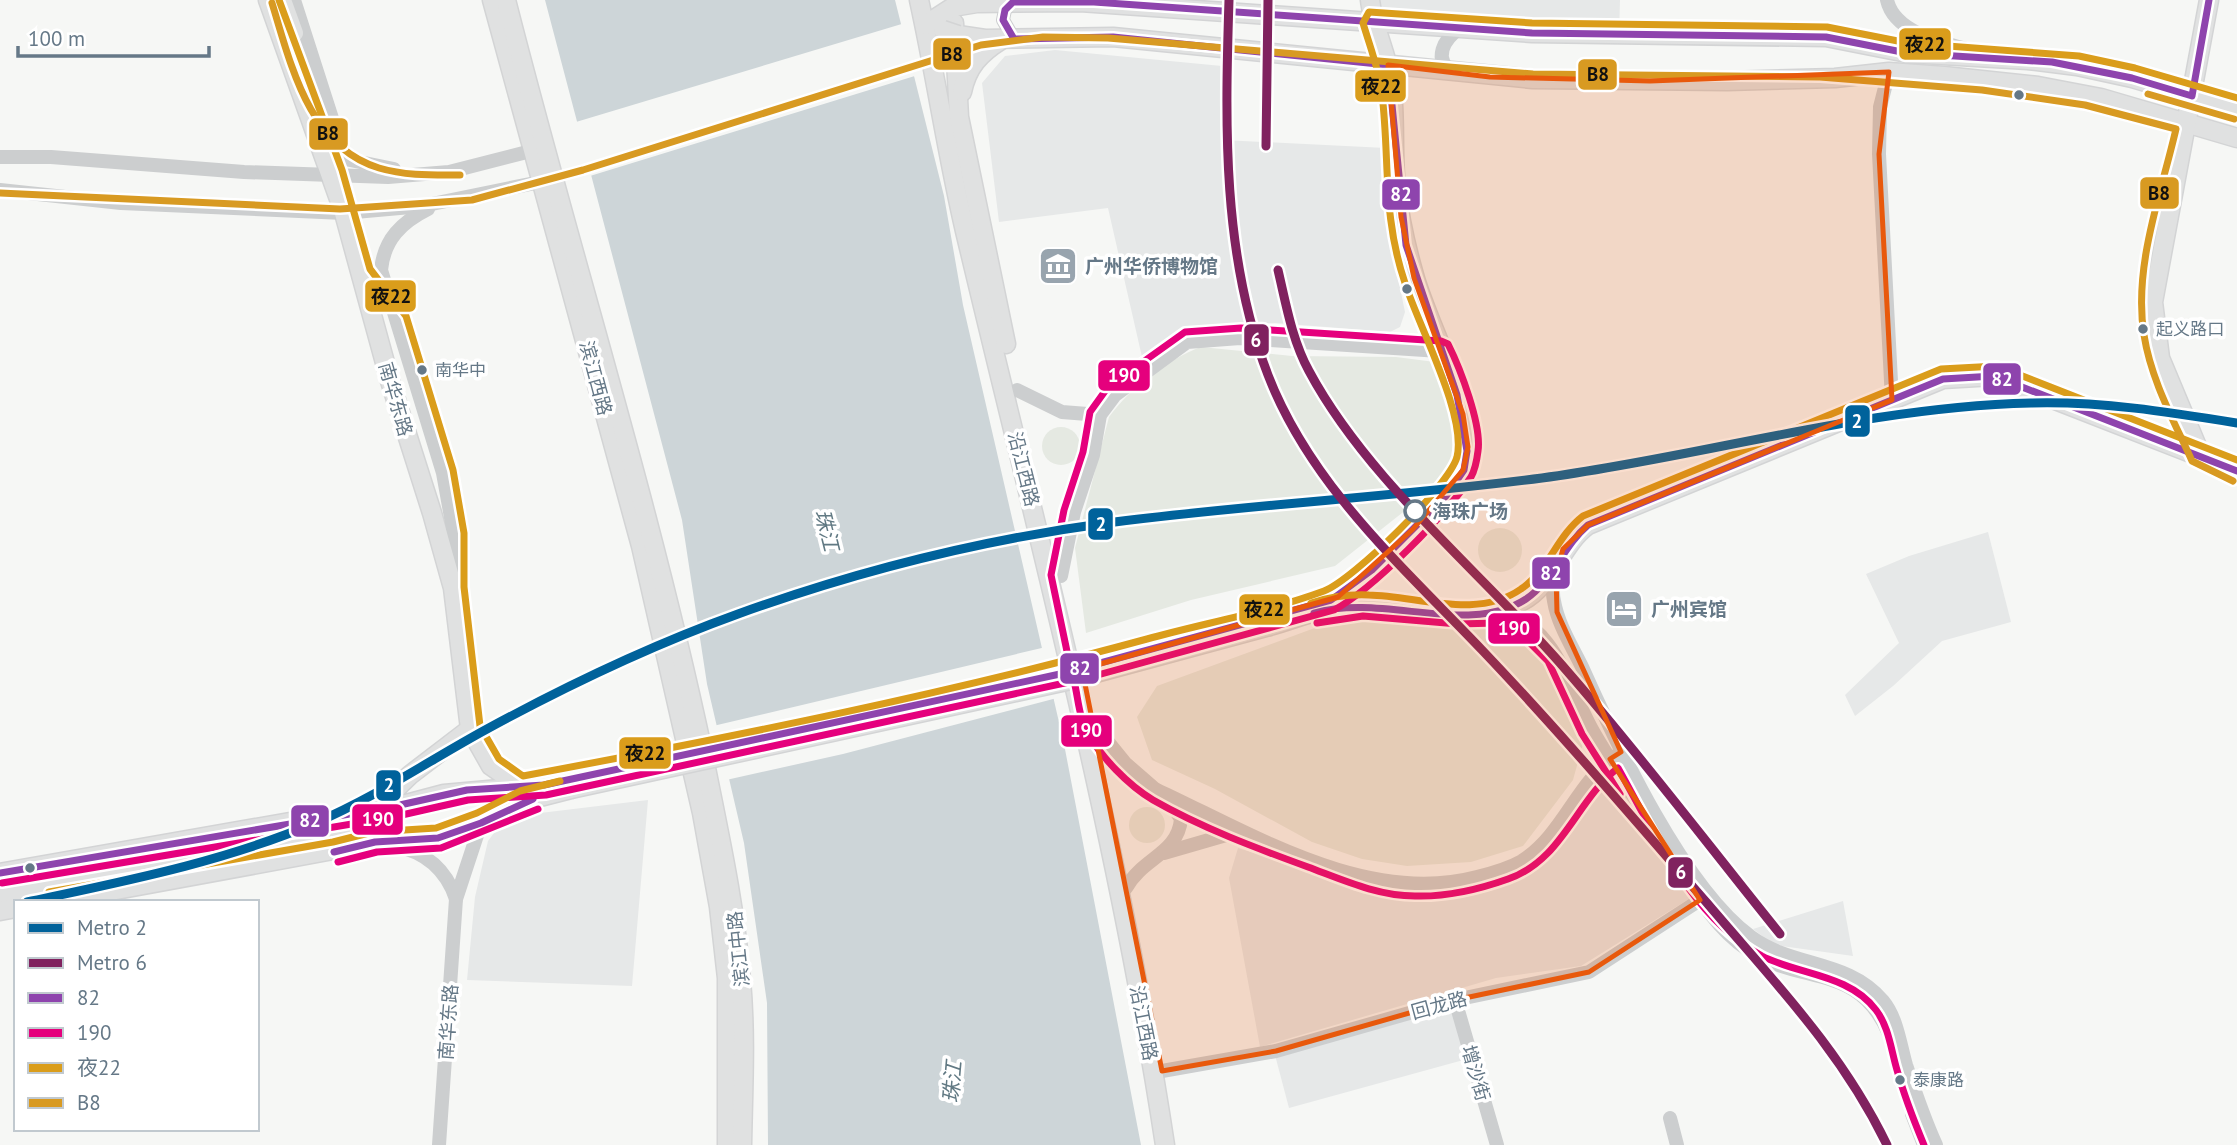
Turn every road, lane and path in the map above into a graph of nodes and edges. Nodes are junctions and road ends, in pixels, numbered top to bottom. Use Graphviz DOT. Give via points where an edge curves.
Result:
graph roads {
  1 [pos="268,0"];
  2 [pos="282,0"];
  3 [pos="294,0"];
  4 [pos="492,0"];
  5 [pos="506,0"];
  6 [pos="919,0"];
  7 [pos="1370,0"];
  8 [pos="1887,0"];
  9 [pos="2209,0"];
  10 [pos="1013,2"];
  11 [pos="952,4"];
  12 [pos="1373,22"];
  13 [pos="925,25"];
  14 [pos="1460,28"];
  15 [pos="294,33"];
  16 [pos="1007,39"];
  17 [pos="2000,58"];
  18 [pos="1388,65"];
  19 [pos="1889,72"];
  20 [pos="1452,73"];
  21 [pos="2192,96"];
  22 [pos="2237,109"];
  23 [pos="959,117"];
  24 [pos="2188,121"];
  25 [pos="2237,138"];
  26 [pos="531,150"];
  27 [pos="0,157"];
  28 [pos="345,159"];
  29 [pos="550,164"];
  30 [pos="430,174"];
  31 [pos="338,175"];
  32 [pos="540,182"];
  33 [pos="0,190"];
  34 [pos="439,203"];
  35 [pos="344,213"];
  36 [pos="360,274"];
  37 [pos="396,320"];
  38 [pos="1440,351"];
  39 [pos="1017,390"];
  40 [pos="1892,400"];
  41 [pos="1100,415"];
  42 [pos="2200,456"];
  43 [pos="2237,471"];
  44 [pos="1563,549"];
  45 [pos="1061,576"];
  46 [pos="453,588"];
  47 [pos="1498,612"];
  48 [pos="1268,622"];
  49 [pos="1095,726"];
  50 [pos="470,729"];
  51 [pos="1615,755"];
  52 [pos="697,757"];
  53 [pos="569,785"];
  54 [pos="521,787"];
  55 [pos="1157,790"];
  56 [pos="379,810"];
  57 [pos="481,823"];
  58 [pos="1240,831"];
  59 [pos="375,842"];
  60 [pos="1160,854"];
  61 [pos="245,856"];
  62 [pos="0,873"];
  63 [pos="0,886"];
  64 [pos="1126,888"];
  65 [pos="0,898"];
  66 [pos="456,899"];
  67 [pos="62,900"];
  68 [pos="1700,900"];
  69 [pos="1455,1000"];
  70 [pos="1162,1071"];
  71 [pos="1670,1118"];
  72 [pos="439,1145"];
  73 [pos="727,1145"];
  74 [pos="741,1145"];
  75 [pos="1165,1145"];
  76 [pos="1174,1145"];
  77 [pos="1497,1145"];
  78 [pos="1677,1145"];
  79 [pos="1924,1145"];
  80 [pos="1936,1145"];
  1 -- 31 [label="main road, 南华东路"];
  2 -- 15 [label="main road"];
  3 -- 28 [label="street"];
  4 -- 26 [label="main road, 滨江西路"];
  5 -- 29 [label="main road, 滨江西路"];
  6 -- 13 [label="main road, 沿江西路"];
  7 -- 12 [label="main road"];
  8 -- 17 [label="street" via="1891,12 1908,28"];
  9 -- 21 [label="main road"];
  10 -- 11 [label="main road"];
  10 -- 12 [label="main road" via="1094,2"];
  10 -- 16 [label="street" via="1003,20"];
  11 -- 13 [label="main road"];
  11 -- 23 [label="main road, 沿江西路"];
  12 -- 14 [label="main road"];
  12 -- 18 [label="main road"];
  13 -- 16 [label="main road" via="950,33"];
  13 -- 75 [label="main road, 沿江西路" via="959,204 1065,637"];
  14 -- 17 [label="main road" via="1826,37 1908,52"];
  14 -- 20 [label="street" via="1448,37 1441,52 1442,62"];
  16 -- 18 [label="main road" via="1113,37"];
  16 -- 23 [label="main road" via="971,67"];
  17 -- 21 [label="main road" via="2077,66"];
  18 -- 20 [label="main road"];
  18 -- 38 [label="main road" via="1401,217 1414,278"];
  19 -- 20 [label="main road" via="1689,82"];
  19 -- 24 [label="main road" via="2038,86"];
  19 -- 40 [label="street" via="1880,107 1879,154"];
  21 -- 22 [label="main road"];
  21 -- 24 [label="main road"];
  23 -- 39 [label="main road, 沿江西路"];
  24 -- 25 [label="main road"];
  24 -- 42 [label="main road" via="2153,302 2160,358"];
  26 -- 29 [label="street"];
  26 -- 30 [label="street"];
  26 -- 32 [label="main road, 滨江西路"];
  27 -- 31 [label="street"];
  28 -- 30 [label="street"];
  28 -- 31 [label="street"];
  29 -- 32 [label="street"];
  29 -- 52 [label="main road, 滨江西路" via="630,447 677,635"];
  30 -- 31 [label="street"];
  31 -- 35 [label="main road, 南华东路"];
  32 -- 34 [label="street"];
  32 -- 52 [label="main road, 滨江西路"];
  33 -- 35 [label="street" via="121,204"];
  34 -- 35 [label="street"];
  34 -- 37 [label="street" via="399,228 384,251 383,280"];
  35 -- 36 [label="main road, 南华东路"];
  36 -- 37 [label="street"];
  36 -- 46 [label="main road, 南华东路"];
  37 -- 46 [label="street" via="448,493 454,534"];
  38 -- 41 [label="street" via="1240,338 1187,341 1115,395"];
  38 -- 48 [label="main road" via="1467,429 1467,460 1458,478 1354,585 1331,600"];
  39 -- 41 [label="street" via="1062,412"];
  39 -- 45 [label="main road, 沿江西路"];
  40 -- 42 [label="main road" via="1943,379 1994,376"];
  40 -- 44 [label="main road" via="1610,515 1575,534"];
  41 -- 45 [label="street"];
  42 -- 43 [label="main road"];
  44 -- 47 [label="main road" via="1540,586"];
  44 -- 51 [label="street" via="1553,600"];
  45 -- 49 [label="main road, 沿江西路"];
  46 -- 50 [label="main road, 南华东路"];
  47 -- 48 [label="main road" via="1459,614 1345,606"];
  47 -- 51 [label="street" via="1522,620 1557,655 1592,730"];
  48 -- 53 [label="main road, bridge" via="1062,682"];
  49 -- 55 [label="street" via="1125,763"];
  49 -- 64 [label="main road, 沿江西路"];
  50 -- 54 [label="main road, 南华东路" via="491,766"];
  50 -- 56 [label="main road" via="410,775"];
  51 -- 58 [label="street" via="1591,779 1550,838 1506,869 1464,880 1415,886 1373,880"];
  51 -- 68 [label="street"];
  51 -- 80 [label="street" via="1704,887 1738,926 1783,955 1849,973 1882,1000"];
  52 -- 73 [label="main road, 滨江中路" via="725,957"];
  52 -- 74 [label="main road, 滨江中路" via="733,903 741,970"];
  53 -- 54 [label="main road"];
  53 -- 57 [label="main road"];
  54 -- 56 [label="main road" via="467,790"];
  55 -- 58 [label="street"];
  55 -- 60 [label="street" via="1181,819 1178,837"];
  56 -- 61 [label="main road" via="347,827"];
  56 -- 62 [label="main road"];
  56 -- 63 [label="main road" via="290,835"];
  57 -- 59 [label="main road" via="420,841"];
  57 -- 66 [label="street, 南华东路"];
  58 -- 60 [label="street"];
  59 -- 61 [label="main road" via="327,838"];
  59 -- 66 [label="street" via="425,856 451,884"];
  59 -- 67 [label="main road"];
  60 -- 64 [label="street" via="1133,874"];
  61 -- 65 [label="main road"];
  64 -- 70 [label="main road, 沿江西路"];
  66 -- 72 [label="street, 南华东路"];
  68 -- 69 [label="street, 回龙路" via="1589,972"];
  68 -- 79 [label="street" via="1747,949 1774,963 1842,981 1874,1006 1890,1038"];
  69 -- 70 [label="street, 回龙路" via="1276,1051"];
  69 -- 77 [label="street, 增沙街"];
  70 -- 76 [label="main road, 沿江西路"];
  71 -- 78 [label="street"];
}
